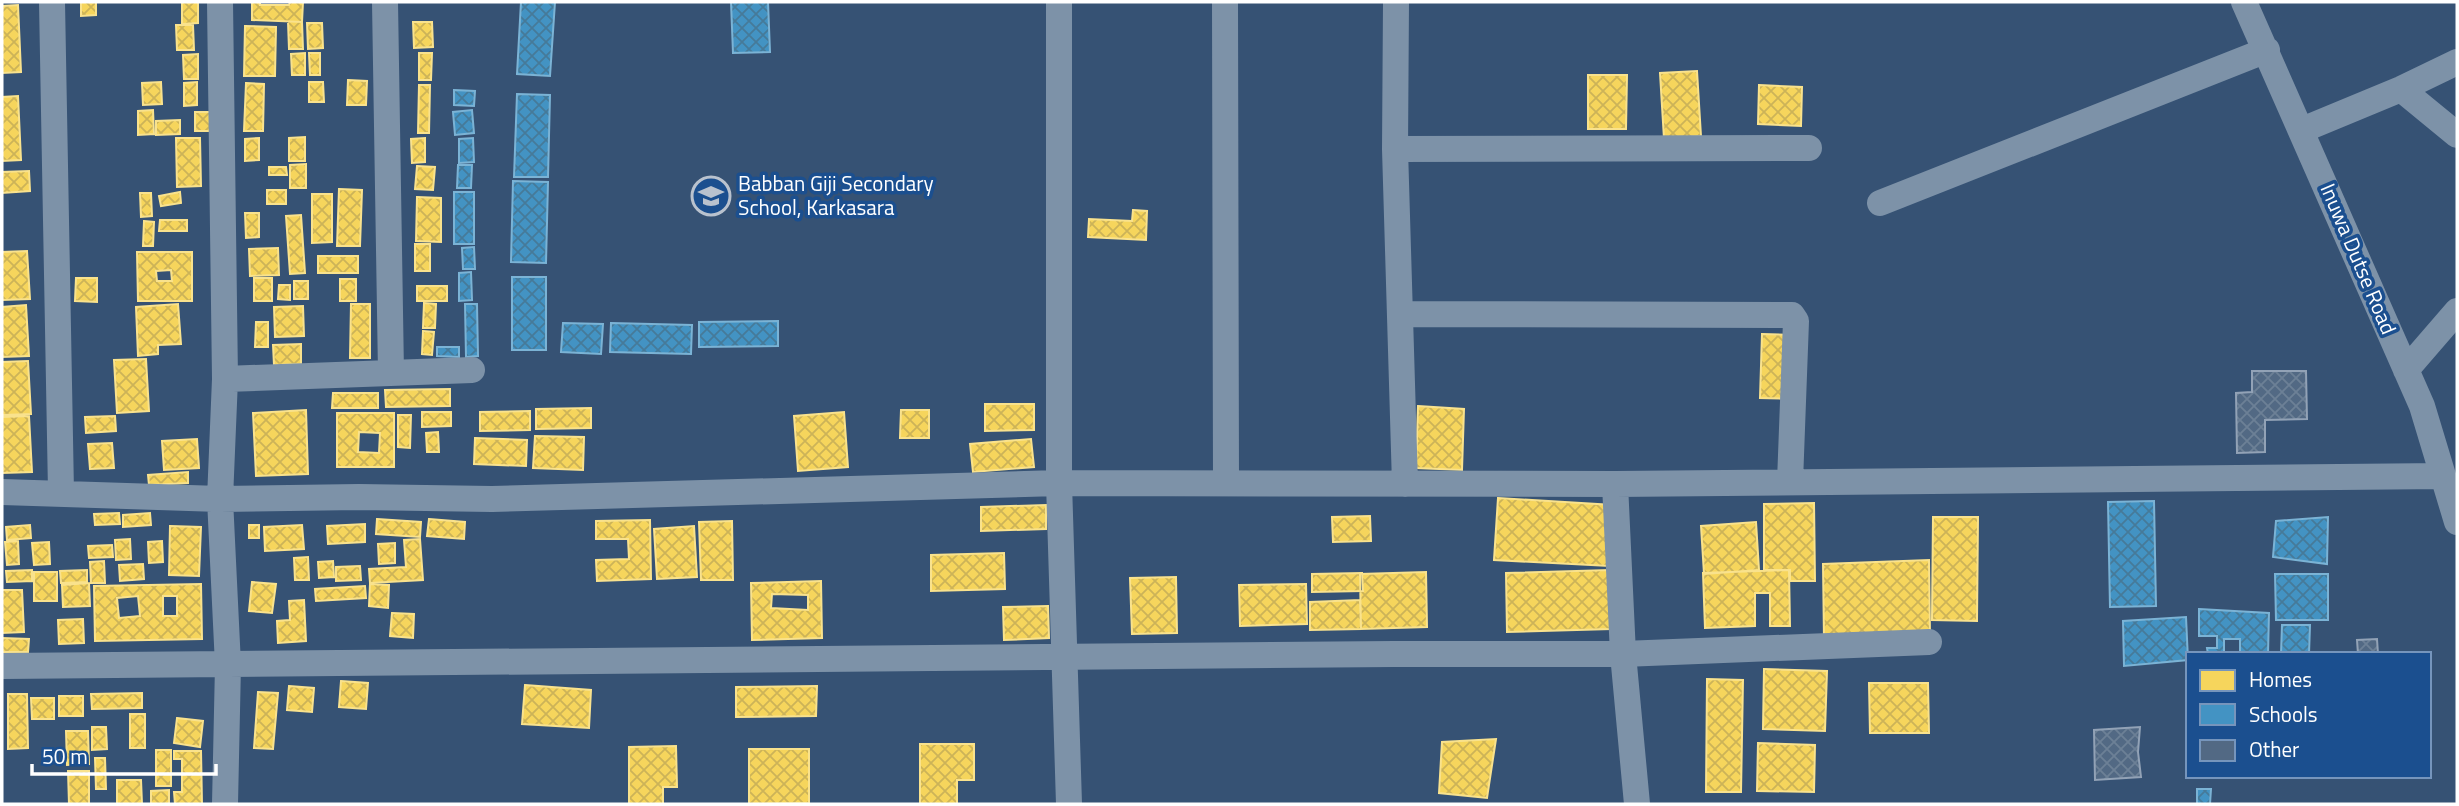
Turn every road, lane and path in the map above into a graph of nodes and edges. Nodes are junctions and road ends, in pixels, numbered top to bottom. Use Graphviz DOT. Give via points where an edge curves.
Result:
graph roads {
  1 [pos="52,2"];
  2 [pos="220,2"];
  3 [pos="385,2"];
  4 [pos="1059,2"];
  5 [pos="1226,2"];
  6 [pos="1396,2"];
  7 [pos="2244,2"];
  8 [pos="2267,50"];
  9 [pos="2457,62"];
  10 [pos="2401,89"];
  11 [pos="2302,130"];
  12 [pos="2457,135"];
  13 [pos="1809,148"];
  14 [pos="1395,149"];
  15 [pos="1880,203"];
  16 [pos="2457,311"];
  17 [pos="1400,314"];
  18 [pos="472,370"];
  19 [pos="2406,370"];
  20 [pos="391,373"];
  21 [pos="225,379"];
  22 [pos="2443,476"];
  23 [pos="1790,482"];
  24 [pos="1059,483"];
  25 [pos="1226,483"];
  26 [pos="1405,484"];
  27 [pos="1615,485"];
  28 [pos="2,492"];
  29 [pos="61,492"];
  30 [pos="220,499"];
  31 [pos="2457,522"];
  32 [pos="1929,642"];
  33 [pos="1623,654"];
  34 [pos="1063,657"];
  35 [pos="228,665"];
  36 [pos="2,666"];
  37 [pos="225,804"];
  38 [pos="1069,804"];
  39 [pos="1637,804"];
  1 -- 29 [label="street"];
  2 -- 21 [label="street"];
  3 -- 20 [label="street"];
  4 -- 24 [label="street"];
  5 -- 25 [label="street"];
  6 -- 14 [label="street"];
  7 -- 8 [label="street, Inuwa Dutse Road"];
  8 -- 11 [label="street, Inuwa Dutse Road"];
  8 -- 15 [label="street"];
  9 -- 10 [label="street"];
  10 -- 11 [label="street"];
  10 -- 12 [label="street"];
  11 -- 19 [label="street, Inuwa Dutse Road"];
  13 -- 14 [label="street"];
  14 -- 17 [label="street"];
  16 -- 19 [label="street"];
  17 -- 23 [label="street" via="1792,315 1796,321"];
  17 -- 26 [label="street"];
  18 -- 20 [label="street"];
  19 -- 22 [label="street, Inuwa Dutse Road" via="2423,406"];
  20 -- 21 [label="street"];
  21 -- 30 [label="street"];
  22 -- 23 [label="street"];
  22 -- 31 [label="street, Inuwa Dutse Road"];
  23 -- 27 [label="street"];
  24 -- 25 [label="street"];
  24 -- 30 [label="street" via="492,499"];
  24 -- 34 [label="street"];
  25 -- 26 [label="street"];
  26 -- 27 [label="street"];
  27 -- 33 [label="street"];
  28 -- 29 [label="street"];
  29 -- 30 [label="street"];
  30 -- 35 [label="street"];
  32 -- 33 [label="street"];
  33 -- 34 [label="street"];
  33 -- 39 [label="street"];
  34 -- 35 [label="street"];
  34 -- 38 [label="street"];
  35 -- 36 [label="street"];
  35 -- 37 [label="street"];
}
